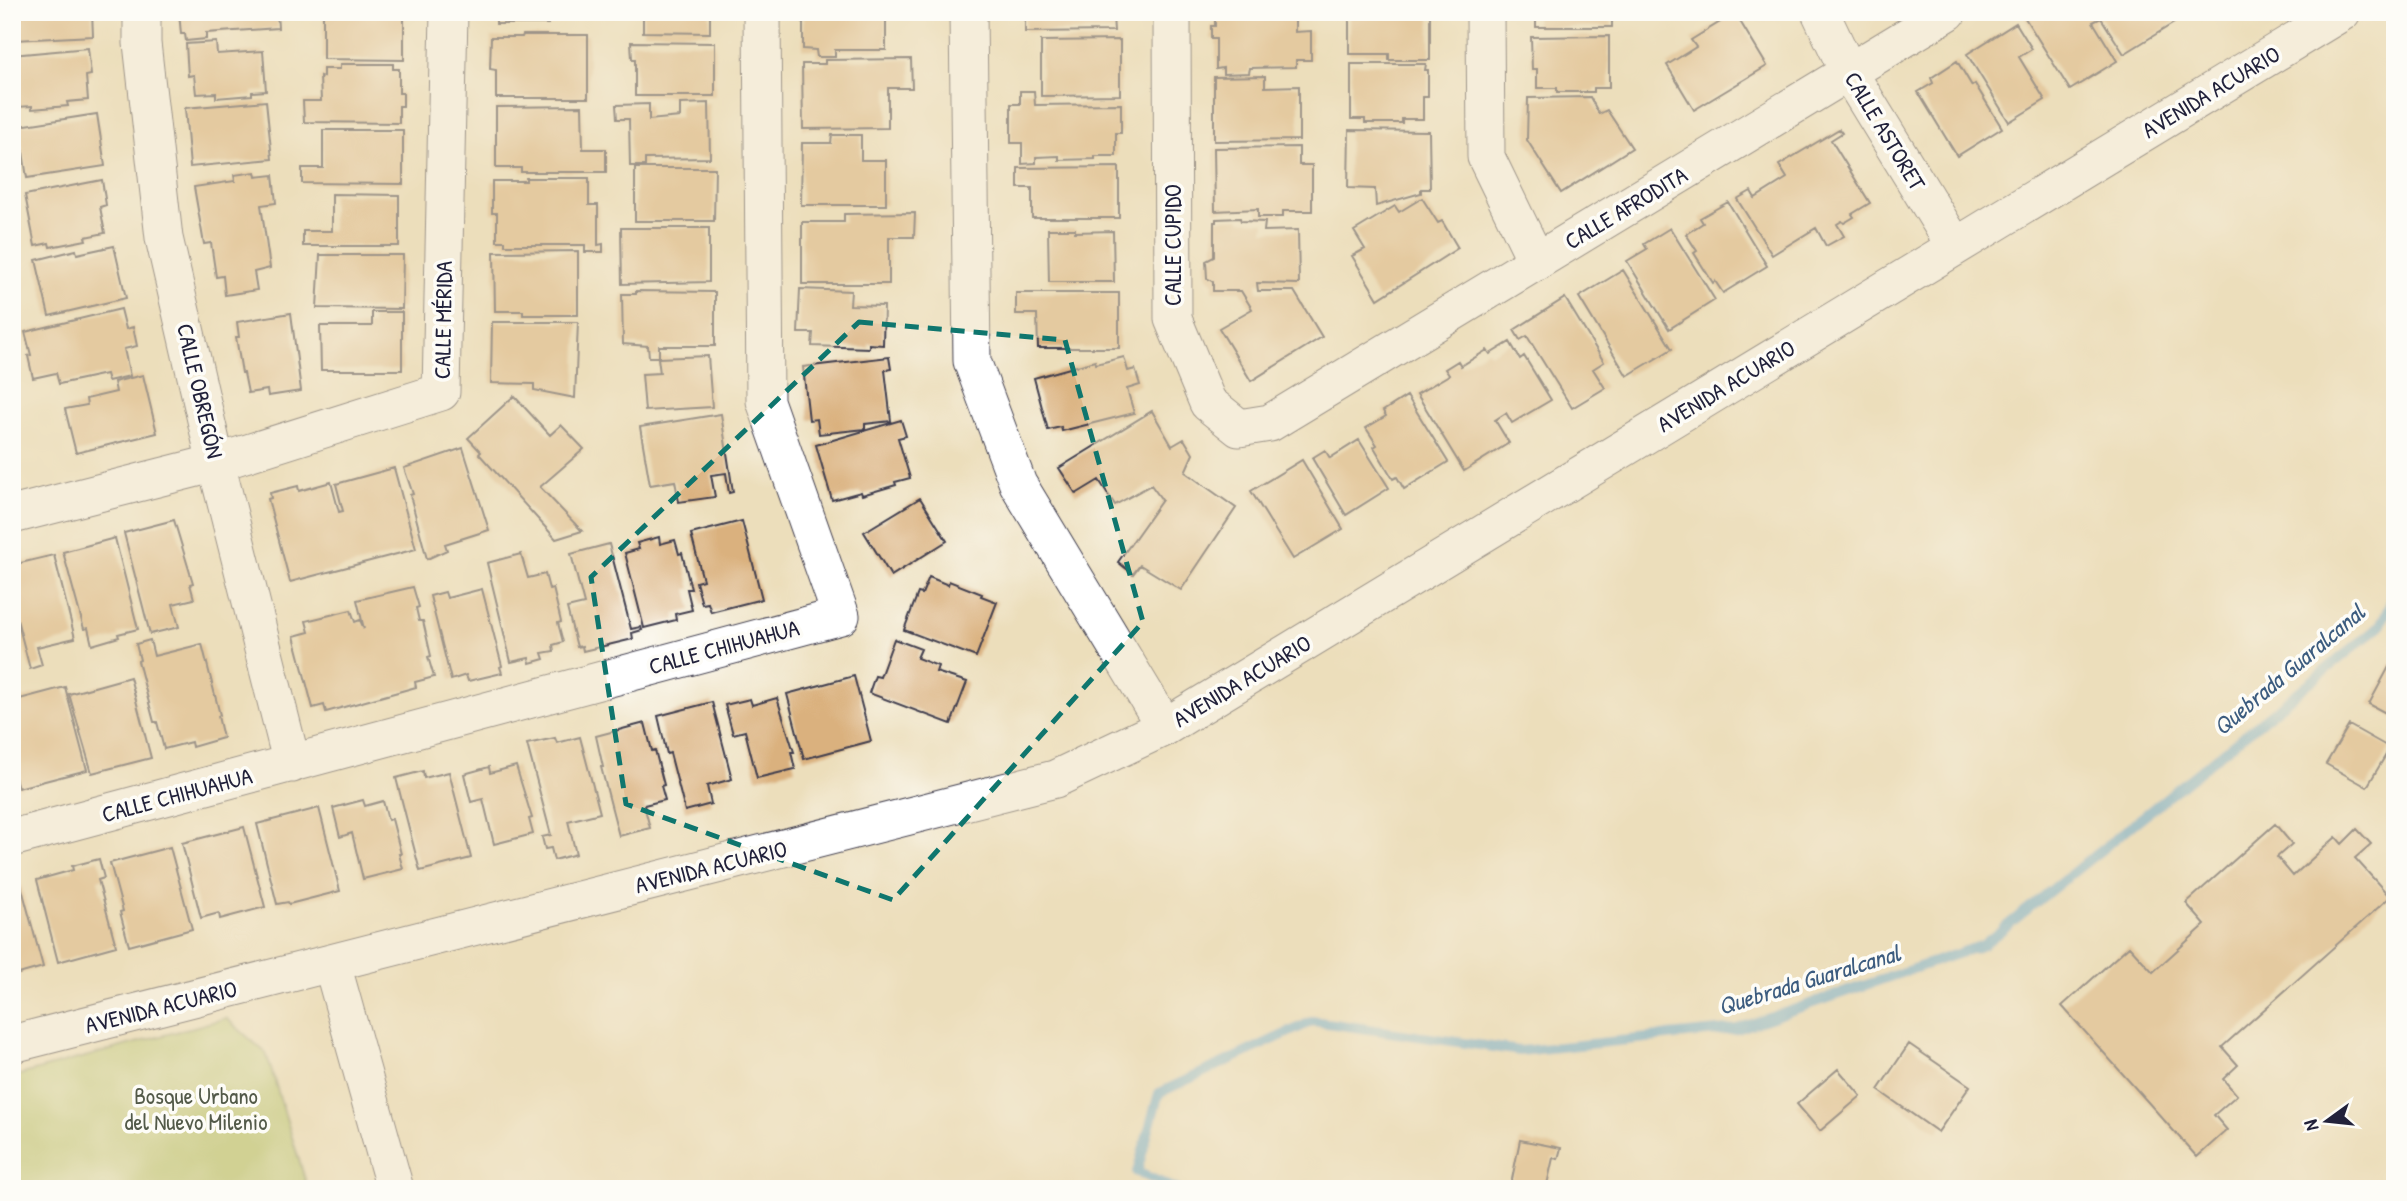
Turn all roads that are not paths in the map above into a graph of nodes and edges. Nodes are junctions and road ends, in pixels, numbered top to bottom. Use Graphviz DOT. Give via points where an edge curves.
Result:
graph roads {
  1 [pos="142,12"];
  2 [pos="449,12"];
  3 [pos="762,12"];
  4 [pos="968,12"];
  5 [pos="1172,12"];
  6 [pos="1485,12"];
  7 [pos="1820,12"];
  8 [pos="1948,12"];
  9 [pos="2342,12"];
  10 [pos="1849,73"];
  11 [pos="1955,246"];
  12 [pos="1537,262"];
  13 [pos="1303,402"];
  14 [pos="216,463"];
  15 [pos="12,516"];
  16 [pos="1165,727"];
  17 [pos="292,764"];
  18 [pos="12,838"];
  19 [pos="332,964"];
  20 [pos="12,1044"];
  21 [pos="395,1189"];
  1 -- 14 [label="street, CALLE OBREGÓN" via="164,238"];
  2 -- 14 [label="street, CALLE MÉRIDA" via="441,392"];
  3 -- 17 [label="street, CALLE CHIHUAHUA" via="765,401 841,616"];
  4 -- 16 [label="street" via="972,361 1018,484"];
  5 -- 13 [label="street, CALLE CUPIDO" via="1173,319 1208,403 1238,428 1270,423"];
  6 -- 12 [label="street" via="1486,157"];
  7 -- 10 [label="street, CALLE ASTORET"];
  8 -- 10 [label="street, CALLE AFRODITA"];
  9 -- 11 [label="street, AVENIDA ACUARIO"];
  10 -- 11 [label="street, CALLE ASTORET"];
  10 -- 12 [label="street, CALLE AFRODITA"];
  11 -- 16 [label="street, AVENIDA ACUARIO"];
  12 -- 13 [label="street, CALLE AFRODITA"];
  14 -- 15 [label="street"];
  14 -- 17 [label="street, CALLE OBREGÓN"];
  16 -- 19 [label="street, AVENIDA ACUARIO" via="1055,779"];
  17 -- 18 [label="street, CALLE CHIHUAHUA"];
  19 -- 20 [label="street, AVENIDA ACUARIO"];
  19 -- 21 [label="street"];
}
